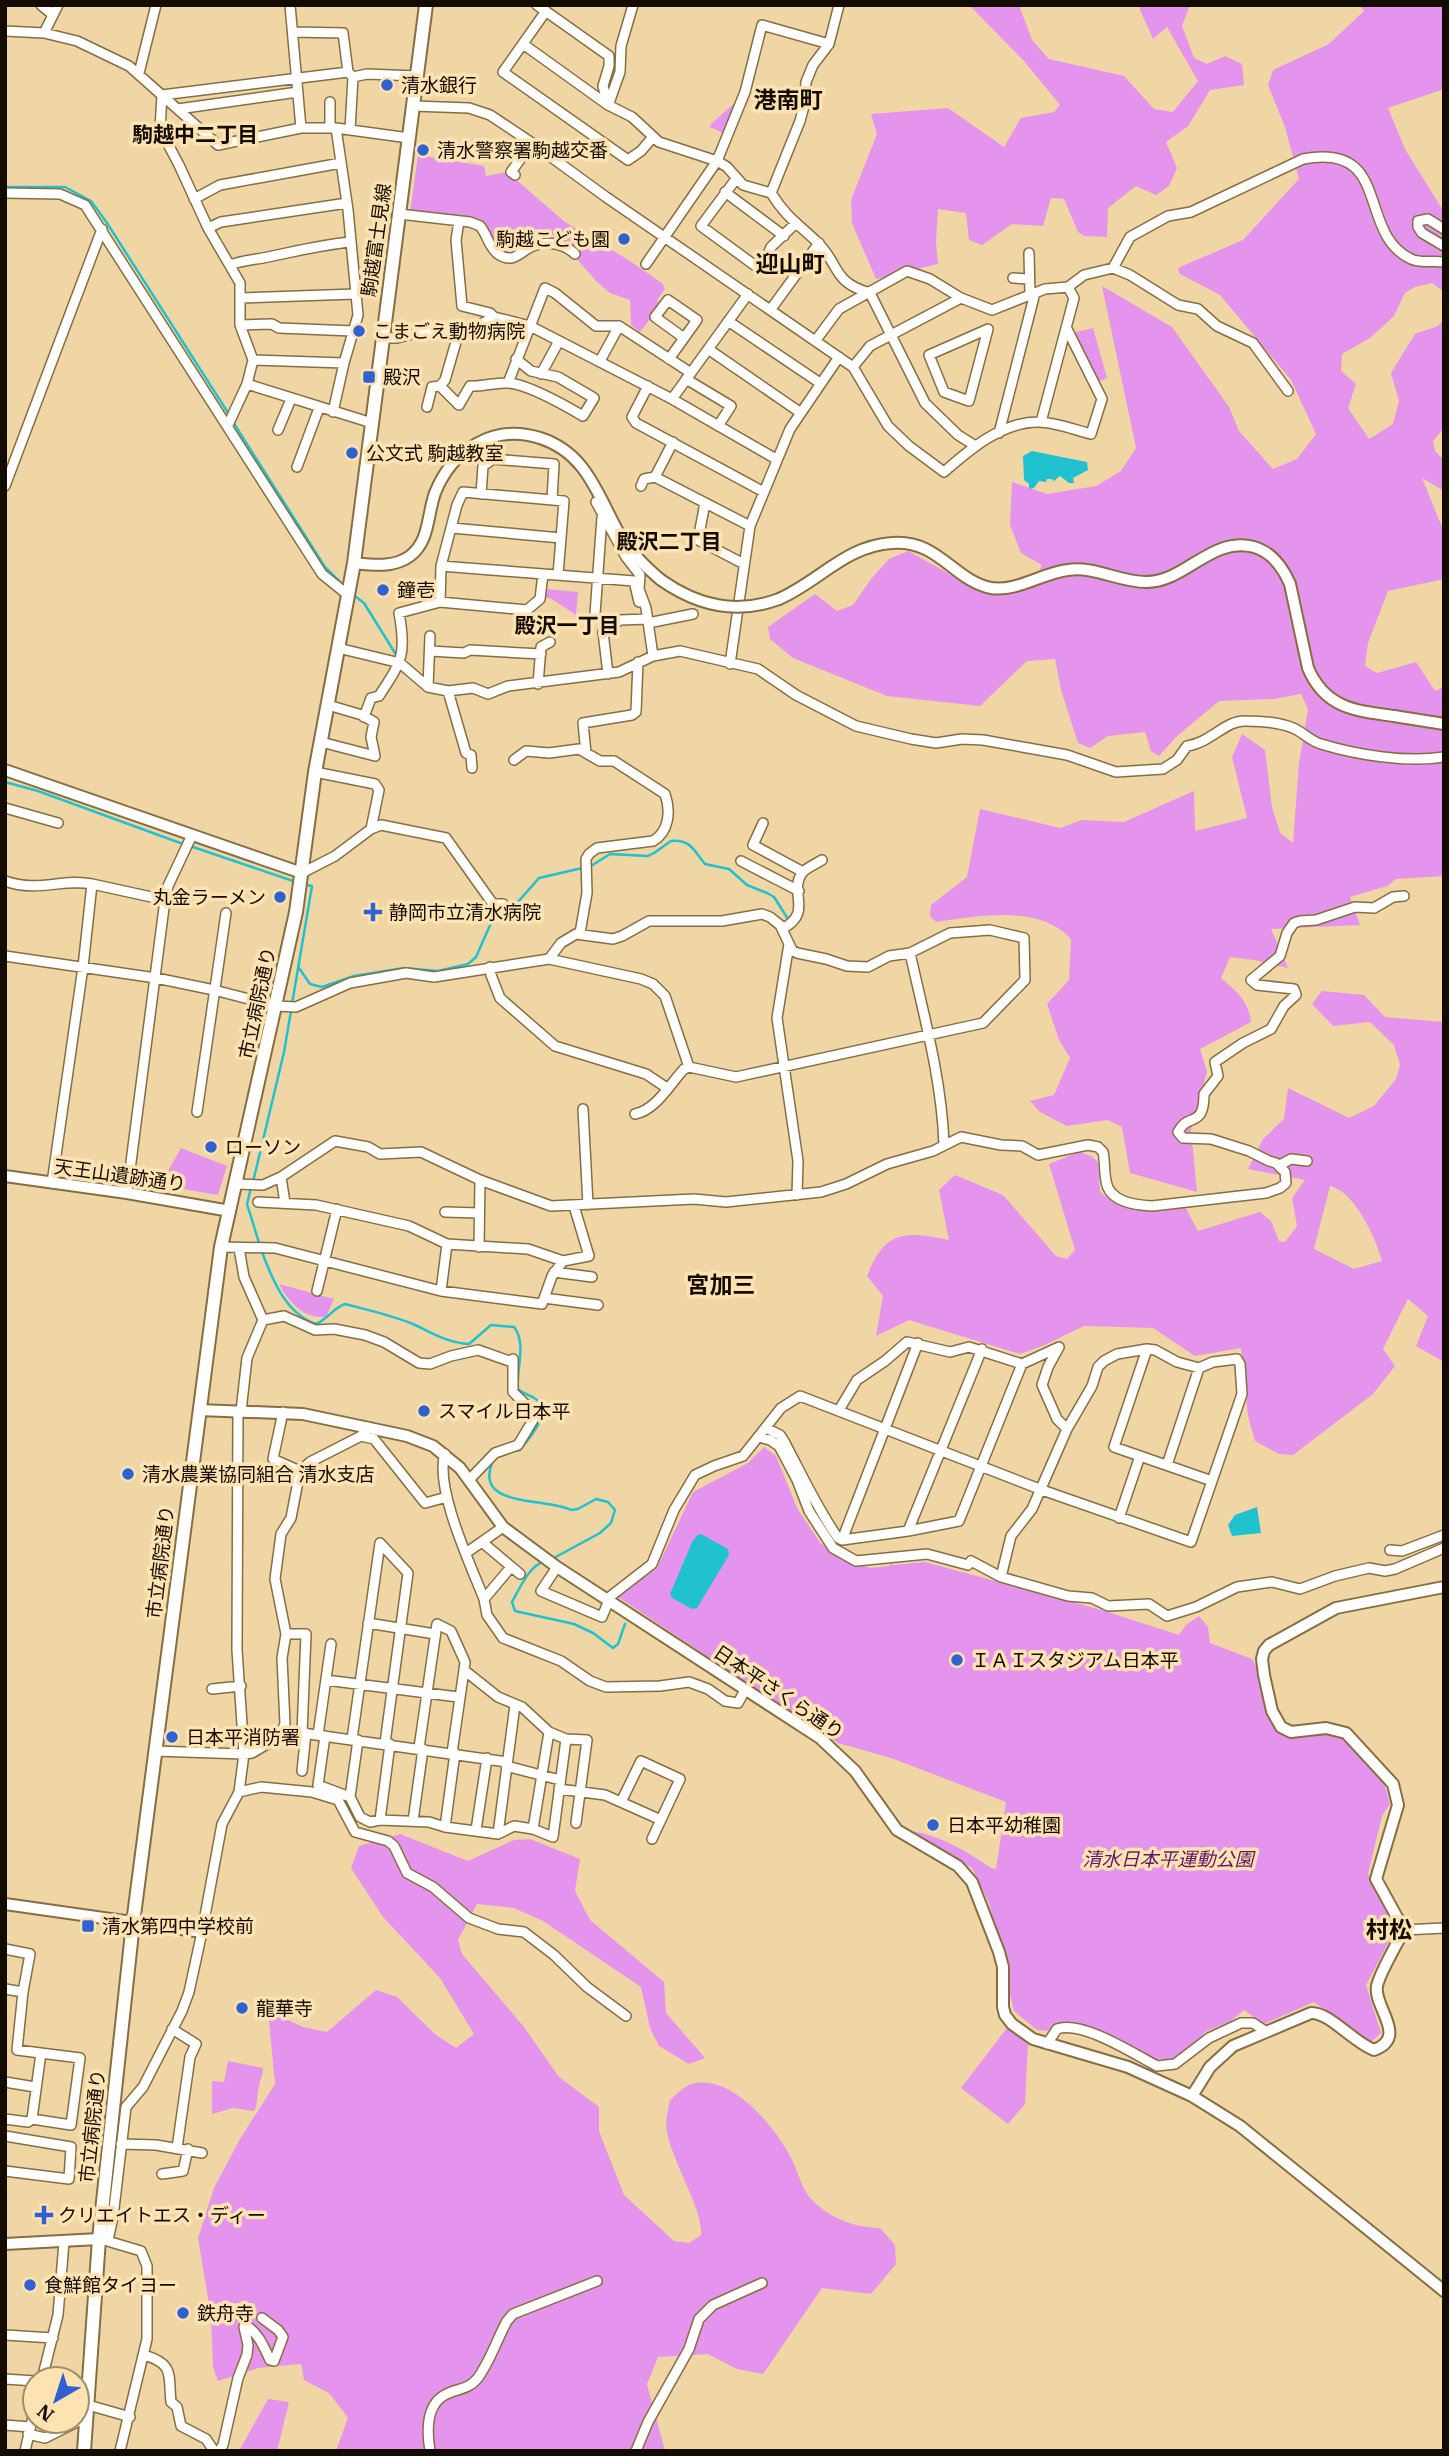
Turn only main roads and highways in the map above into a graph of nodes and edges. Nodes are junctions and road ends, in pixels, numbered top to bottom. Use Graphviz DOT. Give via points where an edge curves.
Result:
graph roads {
  1 [pos="426,5"];
  2 [pos="354,563"];
  3 [pos="84,2451"];
  1 -- 2 [label="main road, 駒越富士見線"];
  2 -- 3 [label="main road, 市立病院通り" via="296,912 221,1247 132,1923"];
}
